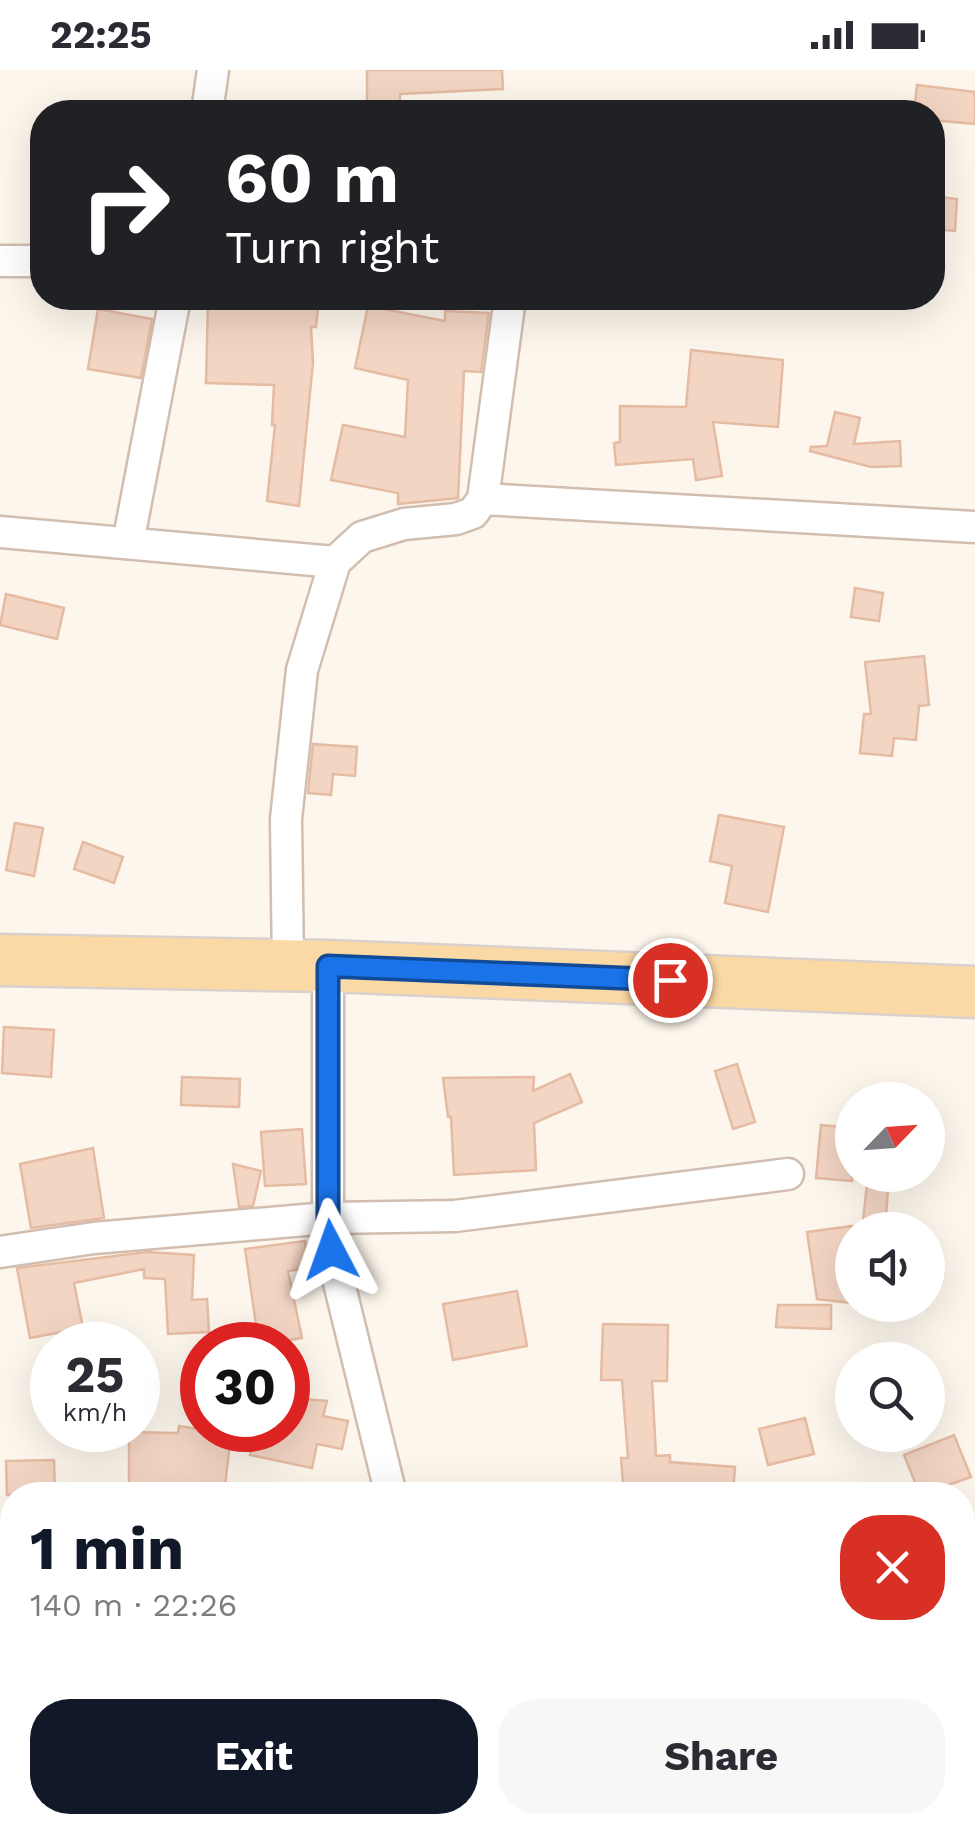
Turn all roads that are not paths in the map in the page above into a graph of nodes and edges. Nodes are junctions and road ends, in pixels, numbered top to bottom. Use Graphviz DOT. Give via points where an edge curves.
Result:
graph roads {
  1 [pos="213,70"];
  2 [pos="209,100"];
  3 [pos="0,260"];
  4 [pos="30,261"];
  5 [pos="173,310"];
  6 [pos="508,310"];
  7 [pos="484,499"];
  8 [pos="975,527"];
  9 [pos="0,532"];
  10 [pos="128,543"];
  11 [pos="335,562"];
  12 [pos="0,960"];
  13 [pos="308,967"];
  14 [pos="975,992"];
  15 [pos="788,1174"];
  16 [pos="328,1218"];
  17 [pos="0,1252"];
  18 [pos="388,1482"];
  1 -- 2 [label="street"];
  3 -- 4 [label="street"];
  5 -- 10 [label="street"];
  6 -- 7 [label="street"];
  7 -- 8 [label="street"];
  7 -- 11 [label="street" via="456,520 404,524 362,537"];
  9 -- 10 [label="street"];
  10 -- 11 [label="street"];
  11 -- 13 [label="street" via="302,670 286,819"];
  12 -- 13 [label="main road"];
  13 -- 14 [label="main road"];
  13 -- 16 [label="street"];
  15 -- 16 [label="street" via="455,1216"];
  16 -- 17 [label="street"];
  16 -- 18 [label="street"];
}
